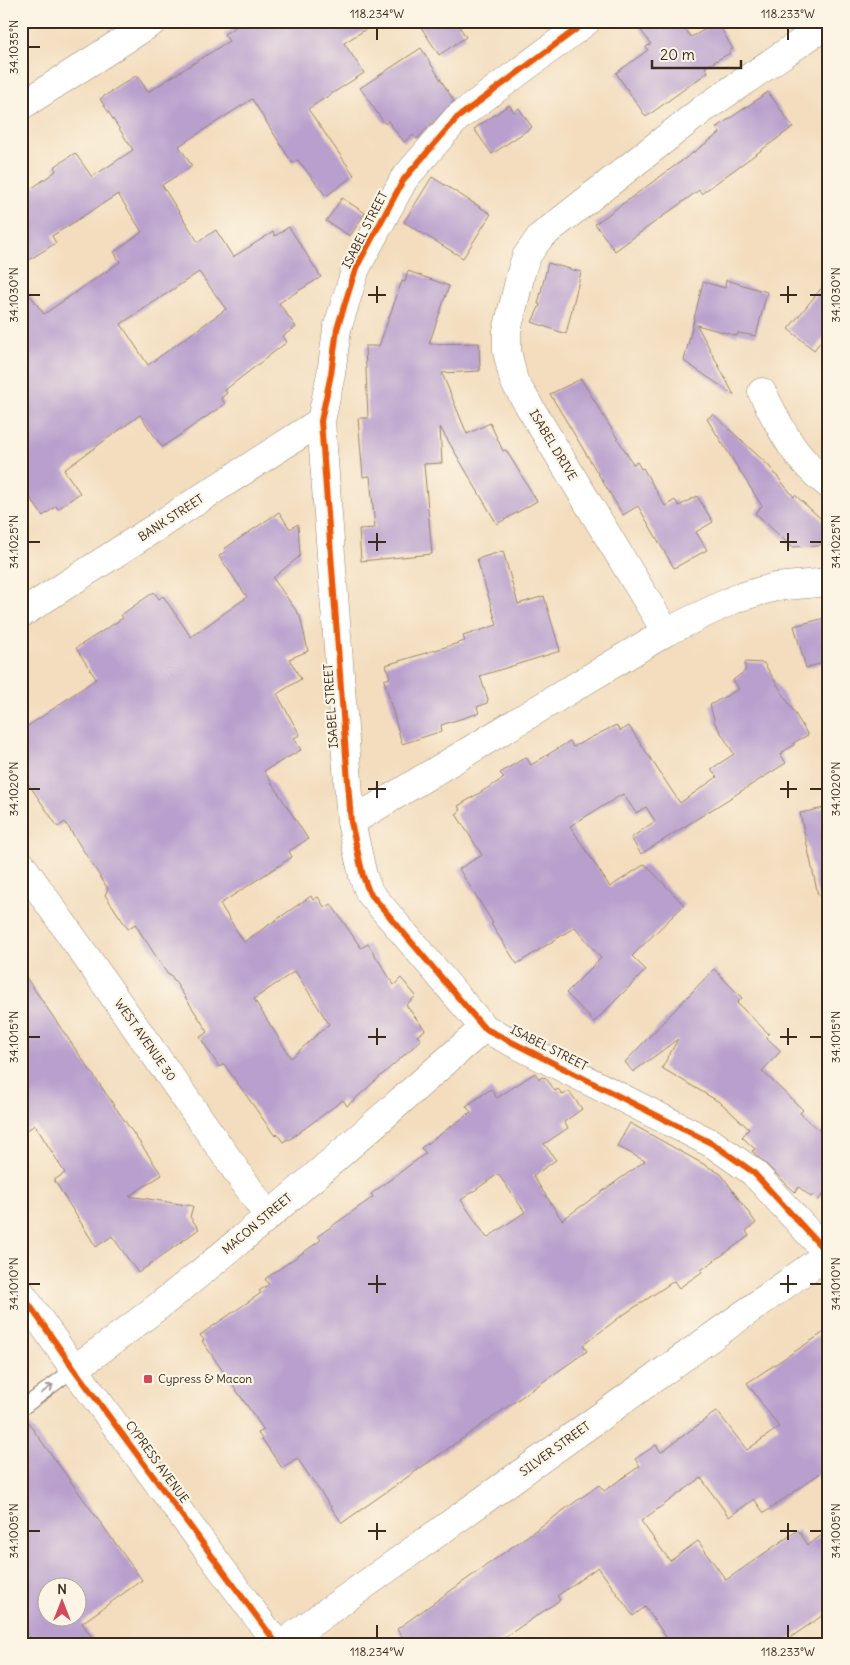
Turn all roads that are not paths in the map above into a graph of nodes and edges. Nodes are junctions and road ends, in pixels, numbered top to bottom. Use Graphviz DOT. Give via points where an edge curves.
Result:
graph roads {
  1 [pos="154,21"];
  2 [pos="587,21"];
  3 [pos="829,23"];
  4 [pos="21,106"];
  5 [pos="762,392"];
  6 [pos="321,421"];
  7 [pos="829,485"];
  8 [pos="829,582"];
  9 [pos="21,614"];
  10 [pos="666,632"];
  11 [pos="352,822"];
  12 [pos="21,864"];
  13 [pos="484,1028"];
  14 [pos="268,1216"];
  15 [pos="828,1254"];
  16 [pos="21,1293"];
  17 [pos="74,1369"];
  18 [pos="21,1408"];
  19 [pos="277,1644"];
  20 [pos="282,1644"];
  1 -- 4 [label="street"];
  2 -- 6 [label="street, ISABEL STREET" via="457,118 404,179 356,268 337,329"];
  3 -- 10 [label="street, ISABEL DRIVE" via="702,110 540,237 522,269 507,331 507,351 514,381"];
  5 -- 7 [label="street" via="791,448"];
  6 -- 9 [label="street, BANK STREET"];
  6 -- 11 [label="street, ISABEL STREET"];
  8 -- 10 [label="street" via="775,586 737,598"];
  10 -- 11 [label="street"];
  11 -- 13 [label="street, ISABEL STREET" via="369,892"];
  12 -- 14 [label="street, WEST AVENUE 30"];
  13 -- 14 [label="street, MACON STREET"];
  13 -- 15 [label="street, ISABEL STREET" via="713,1144 754,1172"];
  14 -- 17 [label="street, MACON STREET" via="129,1330"];
  15 -- 20 [label="street, SILVER STREET"];
  16 -- 17 [label="street, CYPRESS AVENUE"];
  18 -- 17 [label="lane, MACON STREET, one-way"];
  17 -- 19 [label="street, CYPRESS AVENUE"];
}
